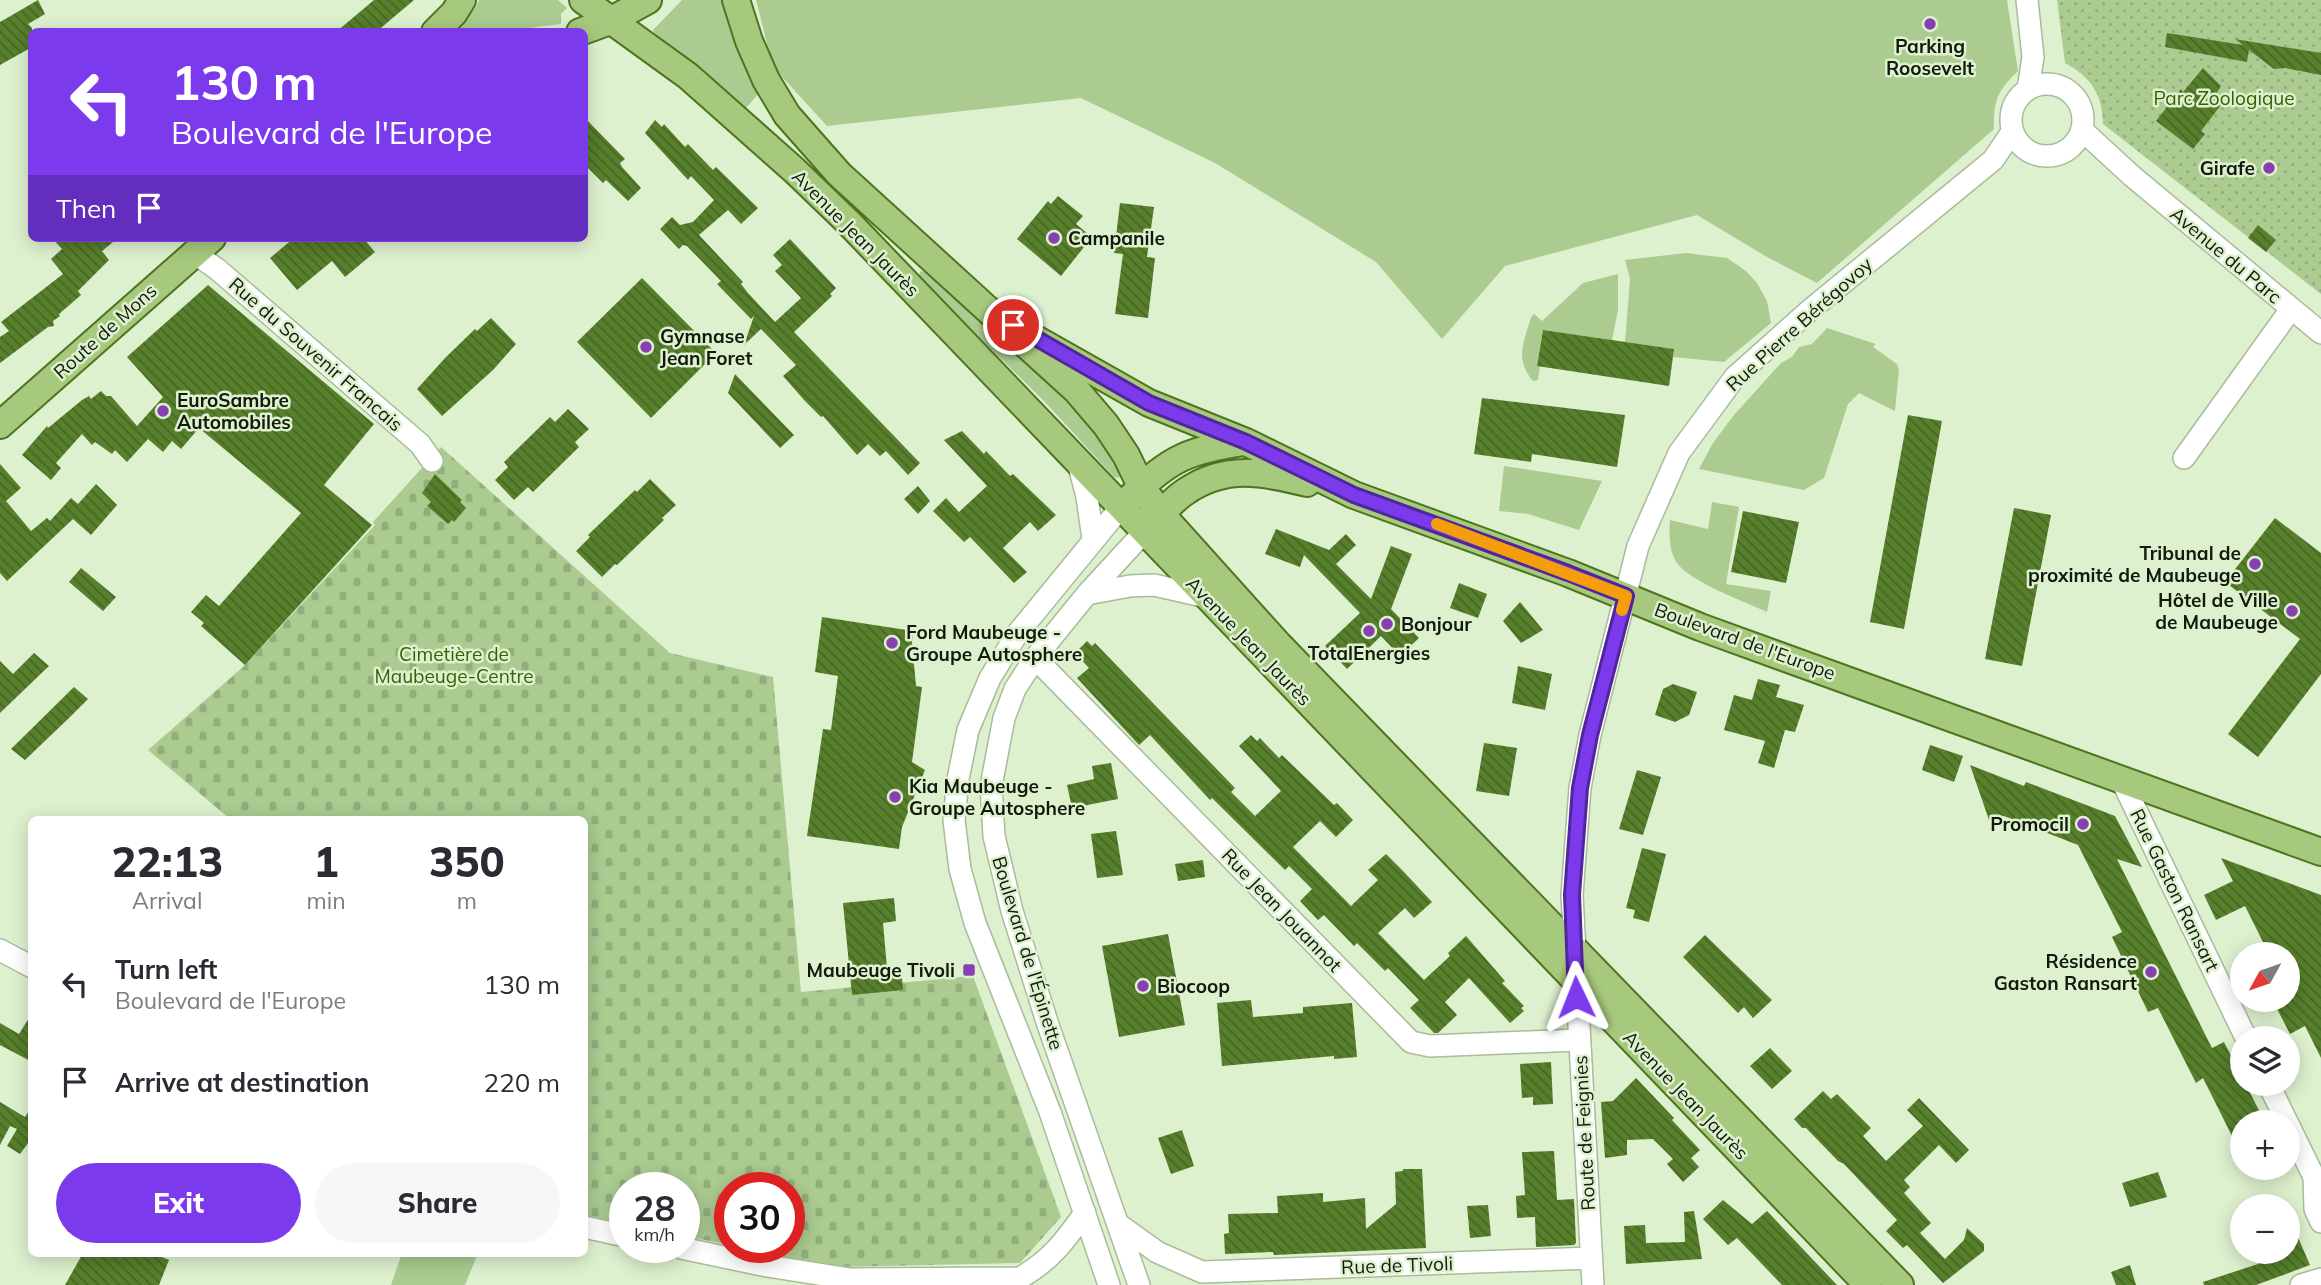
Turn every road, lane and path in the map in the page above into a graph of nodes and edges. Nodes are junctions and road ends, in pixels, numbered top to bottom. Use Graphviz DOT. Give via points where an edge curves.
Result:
graph roads {
  1 [pos="462,0"];
  2 [pos="583,0"];
  3 [pos="648,0"];
  4 [pos="736,0"];
  5 [pos="2027,0"];
  6 [pos="610,20"];
  7 [pos="439,28"];
  8 [pos="588,29"];
  9 [pos="2034,57"];
  10 [pos="2050,84"];
  11 [pos="2028,89"];
  12 [pos="2077,139"];
  13 [pos="2018,140"];
  14 [pos="203,246"];
  15 [pos="2291,309"];
  16 [pos="991,313"];
  17 [pos="2321,333"];
  18 [pos="0,425"];
  19 [pos="1246,442"];
  20 [pos="2184,458"];
  21 [pos="432,461"];
  22 [pos="1078,462"];
  23 [pos="1141,486"];
  24 [pos="1354,495"];
  25 [pos="1121,507"];
  26 [pos="1153,522"];
  27 [pos="1093,540"];
  28 [pos="1087,594"];
  29 [pos="1626,596"];
  30 [pos="1207,597"];
  31 [pos="1035,658"];
  32 [pos="2121,779"];
  33 [pos="2321,852"];
  34 [pos="1574,947"];
  35 [pos="0,950"];
  36 [pos="28,965"];
  37 [pos="1575,982"];
  38 [pos="2240,1026"];
  39 [pos="1578,1040"];
  40 [pos="2300,1148"];
  41 [pos="1086,1213"];
  42 [pos="2321,1222"];
  43 [pos="1118,1224"];
  44 [pos="588,1228"];
  45 [pos="609,1232"];
  46 [pos="700,1252"];
  47 [pos="1591,1258"];
  48 [pos="1020,1278"];
  49 [pos="1194,1279"];
  50 [pos="2321,1279"];
  51 [pos="850,1282"];
  52 [pos="1040,1285"];
  53 [pos="1110,1285"];
  54 [pos="1139,1285"];
  55 [pos="1593,1285"];
  56 [pos="1868,1285"];
  57 [pos="1900,1285"];
  58 [pos="2301,1285"];
  1 -- 7 [label="main road"];
  2 -- 6 [label="main road, Avenue Jean Jaurès"];
  3 -- 6 [label="main road"];
  4 -- 16 [label="main road, Avenue Jean Jaurès" via="766,80 787,115 839,174"];
  5 -- 9 [label="street"];
  6 -- 8 [label="main road"];
  6 -- 22 [label="main road, Avenue Jean Jaurès" via="688,76 794,170"];
  9 -- 10 [label="street"];
  9 -- 11 [label="street"];
  10 -- 11 [label="street"];
  10 -- 12 [label="street" via="2073,95 2080,105 2083,117"];
  11 -- 13 [label="street" via="2012,108"];
  12 -- 13 [label="street" via="2053,157 2042,157"];
  12 -- 15 [label="street, Avenue du Parc" via="2132,176"];
  13 -- 29 [label="street, Rue Pierre Bérégovoy" via="1735,377 1667,475 1638,546"];
  14 -- 18 [label="main road, Route de Mons"];
  14 -- 21 [label="street, Rue du Souvenir Francais" via="217,269 420,444"];
  15 -- 17 [label="street, Avenue du Parc"];
  15 -- 20 [label="street"];
  16 -- 19 [label="main road, Boulevard de l'Europe" via="1149,403"];
  16 -- 23 [label="main road, Avenue Jean Jaurès" via="1077,391 1106,425"];
  19 -- 23 [label="main road" via="1191,452"];
  19 -- 24 [label="main road, Boulevard de l'Europe"];
  22 -- 25 [label="main road, Avenue Jean Jaurès"];
  22 -- 27 [label="street"];
  23 -- 25 [label="main road"];
  23 -- 26 [label="main road, Avenue Jean Jaurès"];
  24 -- 26 [label="main road" via="1283,477 1243,472 1219,475 1182,494"];
  24 -- 29 [label="main road, Boulevard de l'Europe"];
  25 -- 26 [label="main road, Avenue Jean Jaurès"];
  25 -- 27 [label="street, Boulevard de l'Épinette"];
  26 -- 28 [label="street, Boulevard de l'Épinette"];
  26 -- 30 [label="main road, Avenue Jean Jaurès"];
  26 -- 34 [label="main road, Avenue Jean Jaurès"];
  27 -- 41 [label="street, Boulevard de l'Épinette" via="1017,634 990,678 968,730 954,820 960,869 975,923"];
  28 -- 30 [label="street" via="1154,585"];
  28 -- 31 [label="street, Boulevard de l'Épinette"];
  29 -- 32 [label="main road, Boulevard de l'Europe"];
  29 -- 34 [label="street, Rue Pierre Bérégovoy" via="1580,788 1572,895"];
  30 -- 37 [label="main road, Avenue Jean Jaurès"];
  31 -- 39 [label="street, Rue Jean Jouannot" via="1411,1042 1430,1046"];
  31 -- 43 [label="street, Boulevard de l'Épinette" via="1015,689 1004,718 991,786 994,836 1048,1025"];
  32 -- 33 [label="main road, Boulevard de l'Europe"];
  32 -- 38 [label="street, Rue Gaston Ransart"];
  34 -- 37 [label="street, Route de Feignies"];
  34 -- 57 [label="main road, Avenue Jean Jaurès"];
  35 -- 36 [label="street"];
  37 -- 39 [label="street, Route de Feignies"];
  37 -- 56 [label="main road, Avenue Jean Jaurès"];
  39 -- 47 [label="street, Route de Feignies"];
  40 -- 42 [label="street" via="2314,1177 2315,1209"];
  41 -- 48 [label="street" via="1055,1254"];
  41 -- 53 [label="street, Boulevard de l'Épinette"];
  43 -- 49 [label="street, Rue de Tivoli"];
  43 -- 54 [label="street, Boulevard de l'Épinette"];
  44 -- 45 [label="street"];
  46 -- 51 [label="street"];
  47 -- 49 [label="street, Rue de Tivoli"];
  47 -- 55 [label="street, Route de Feignies"];
  48 -- 51 [label="street"];
  48 -- 52 [label="street"];
  50 -- 58 [label="street"];
}
